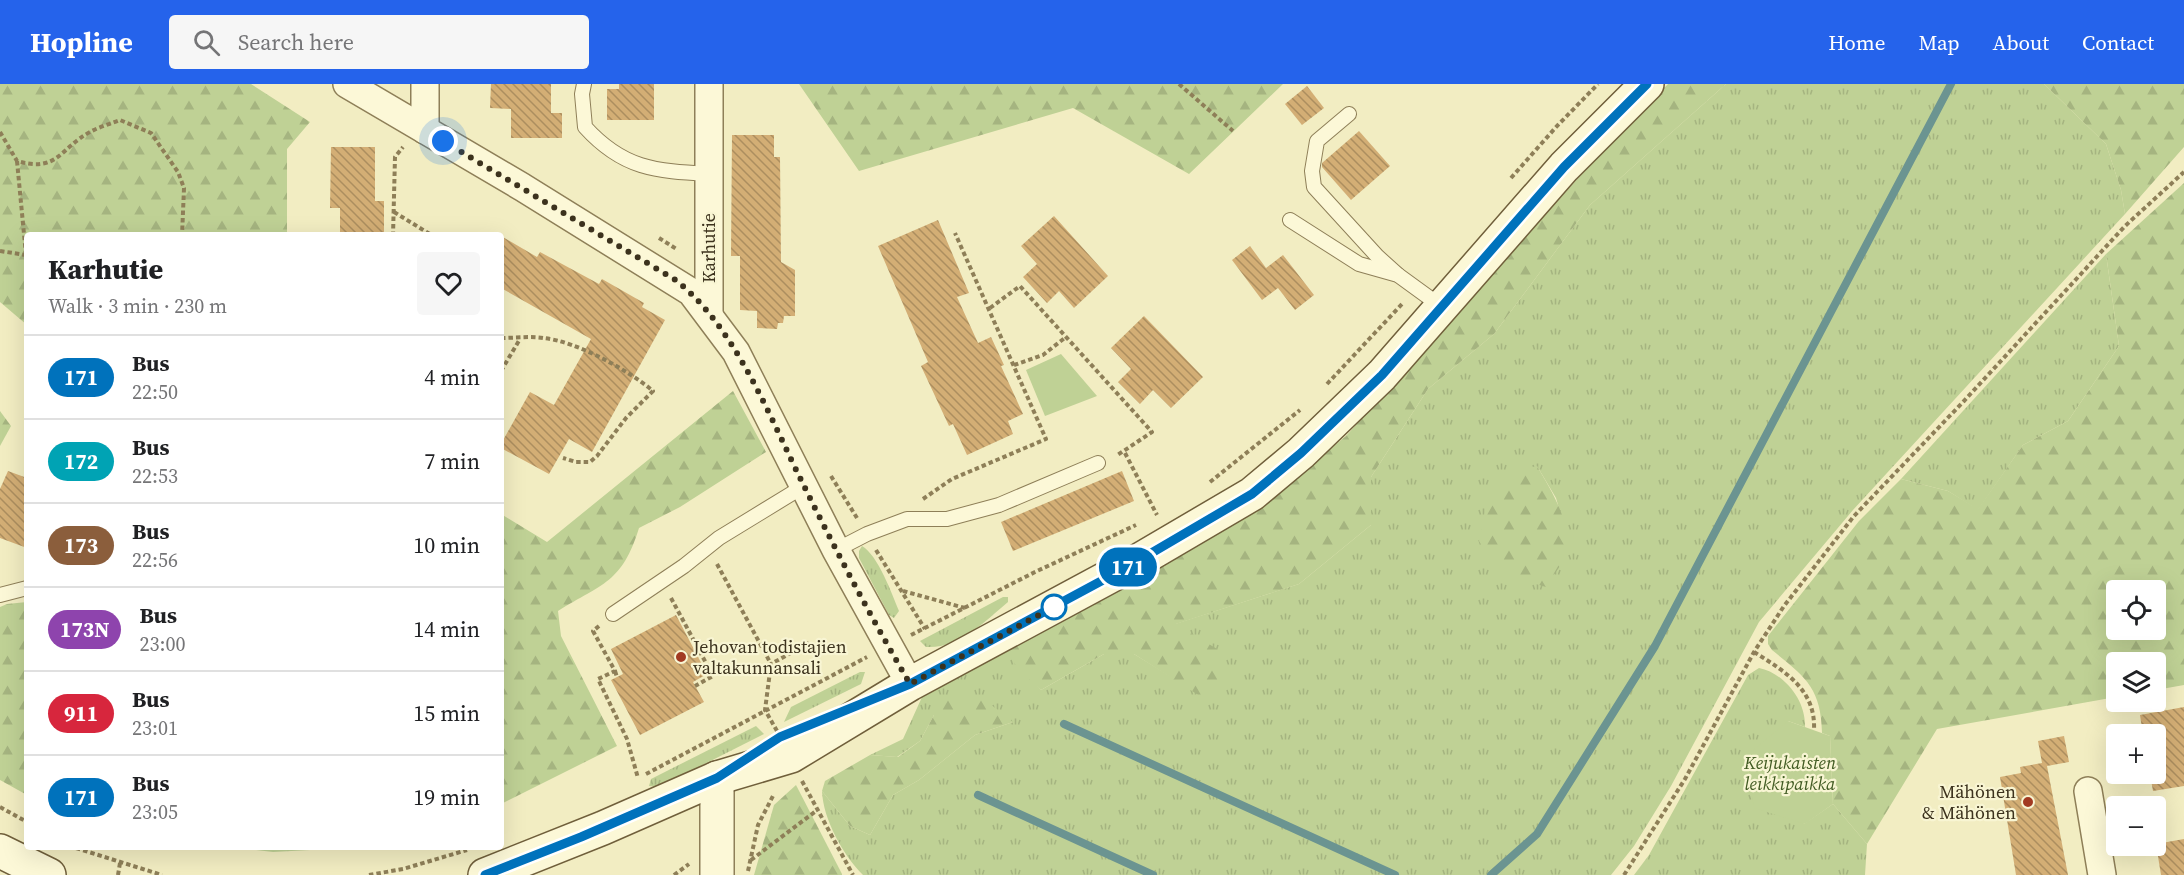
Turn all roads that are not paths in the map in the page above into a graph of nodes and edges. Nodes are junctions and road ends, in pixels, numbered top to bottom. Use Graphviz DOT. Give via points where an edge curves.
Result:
graph roads {
  1 [pos="347,84"];
  2 [pos="425,84"];
  3 [pos="584,84"];
  4 [pos="709,84"];
  5 [pos="1647,84"];
  6 [pos="1349,114"];
  7 [pos="425,130"];
  8 [pos="709,174"];
  9 [pos="1290,220"];
  10 [pos="1398,274"];
  11 [pos="1430,297"];
  12 [pos="709,315"];
  13 [pos="1098,463"];
  14 [pos="804,486"];
  15 [pos="836,550"];
  16 [pos="24,589"];
  17 [pos="0,595"];
  18 [pos="613,614"];
  19 [pos="910,684"];
  20 [pos="717,778"];
  21 [pos="2088,791"];
  22 [pos="0,851"];
  23 [pos="703,869"];
  24 [pos="49,875"];
  25 [pos="485,875"];
  26 [pos="2102,875"];
  1 -- 7 [label="street"];
  2 -- 7 [label="street"];
  3 -- 8 [label="lane" via="585,127 617,157 668,172"];
  4 -- 8 [label="street, Karhutie"];
  5 -- 11 [label="main road"];
  6 -- 10 [label="lane" via="1317,141 1312,171 1314,187"];
  7 -- 12 [label="street" via="674,279 691,292"];
  8 -- 12 [label="street, Karhutie"];
  9 -- 10 [label="lane" via="1359,264"];
  10 -- 11 [label="lane"];
  11 -- 19 [label="main road" via="1344,413 1252,494 1131,565"];
  12 -- 14 [label="street" via="736,352"];
  13 -- 15 [label="lane" via="999,505 947,519 908,519"];
  14 -- 15 [label="street"];
  14 -- 18 [label="lane" via="719,538"];
  15 -- 19 [label="street"];
  16 -- 17 [label="lane"];
  19 -- 20 [label="main road" via="780,737"];
  20 -- 23 [label="main road"];
  20 -- 25 [label="main road"];
  21 -- 26 [label="street"];
  22 -- 24 [label="main road"];
}
